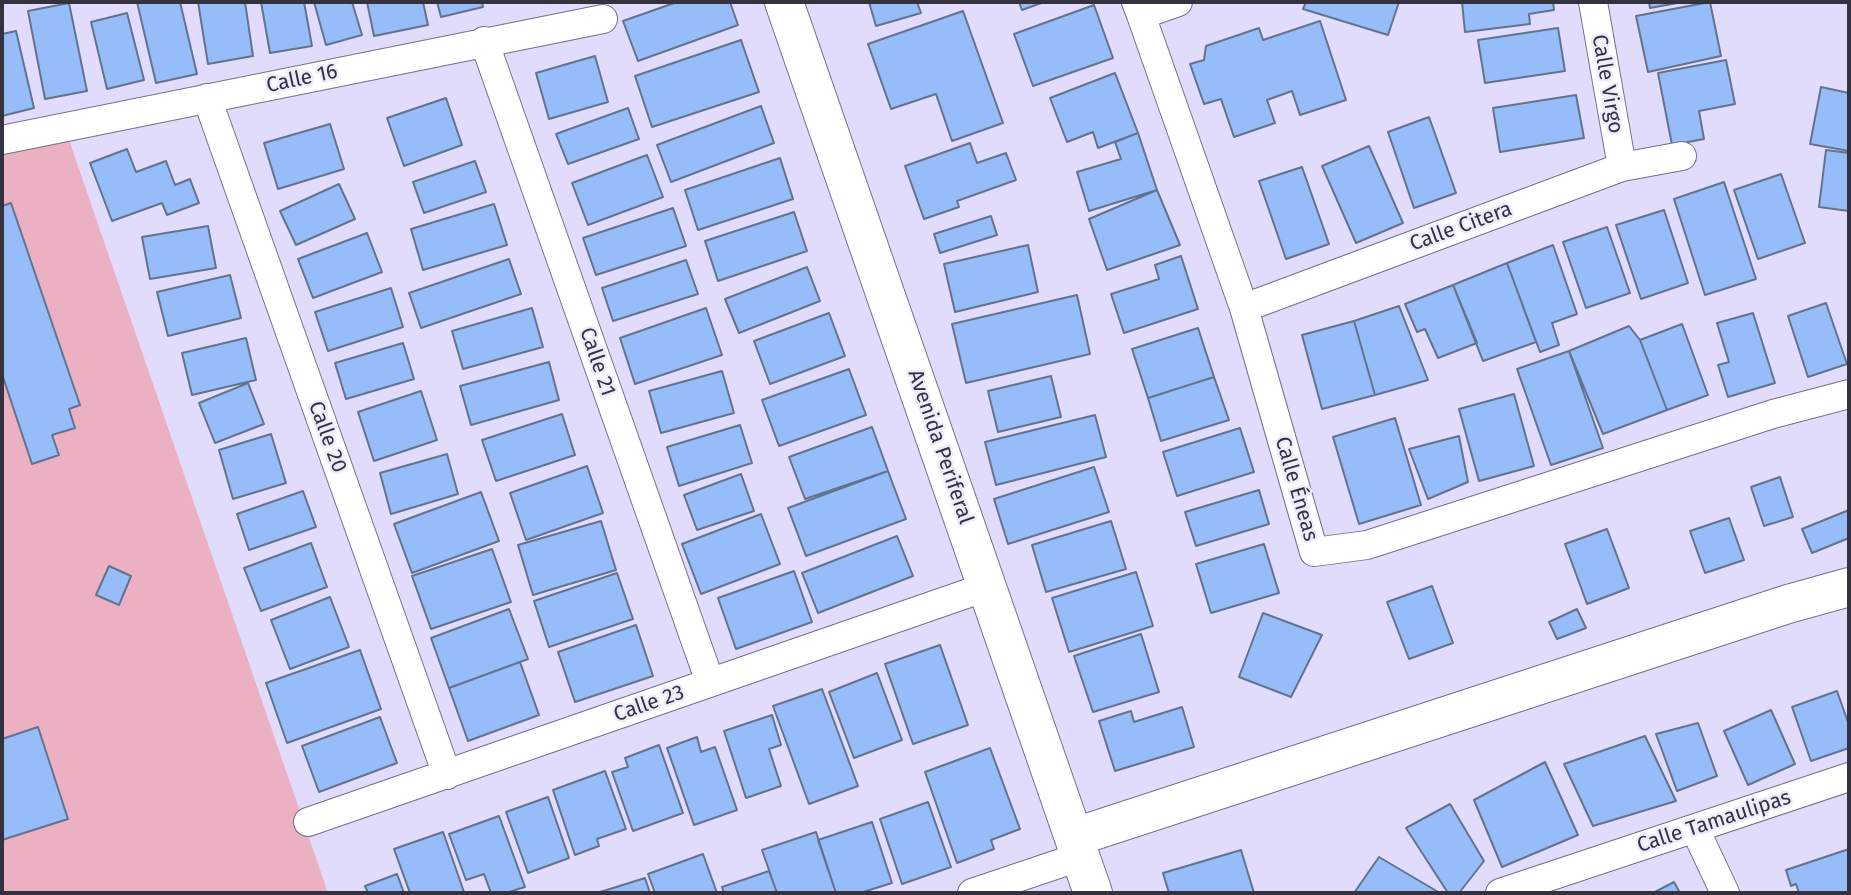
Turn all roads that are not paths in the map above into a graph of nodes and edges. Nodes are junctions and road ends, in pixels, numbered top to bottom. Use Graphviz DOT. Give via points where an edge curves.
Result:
graph roads {
  1 [pos="784,2"];
  2 [pos="1178,2"];
  3 [pos="1592,2"];
  4 [pos="1139,9"];
  5 [pos="603,19"];
  6 [pos="484,41"];
  7 [pos="206,98"];
  8 [pos="2,140"];
  9 [pos="1682,156"];
  10 [pos="1622,167"];
  11 [pos="1244,309"];
  12 [pos="1849,394"];
  13 [pos="989,586"];
  14 [pos="1849,587"];
  15 [pos="710,682"];
  16 [pos="447,775"];
  17 [pos="1849,777"];
  18 [pos="308,822"];
  19 [pos="1695,829"];
  20 [pos="1078,846"];
  21 [pos="972,893"];
  22 [pos="1093,893"];
  23 [pos="1500,893"];
  24 [pos="1725,893"];
  1 -- 13 [label="street, Avenida Periferal"];
  2 -- 4 [label="street, Calle Éneas"];
  3 -- 10 [label="street, Calle Virgo"];
  4 -- 11 [label="street, Calle Éneas"];
  5 -- 6 [label="street, Calle 16"];
  6 -- 7 [label="street, Calle 16"];
  6 -- 15 [label="street, Calle 21"];
  7 -- 8 [label="street, Calle 16"];
  7 -- 16 [label="street, Calle 20"];
  9 -- 10 [label="street, Calle Citera"];
  10 -- 11 [label="street, Calle Citera"];
  11 -- 12 [label="street, Calle Éneas" via="1314,552 1367,544"];
  13 -- 15 [label="street, Calle 23"];
  13 -- 20 [label="street, Avenida Periferal"];
  14 -- 20 [label="street"];
  15 -- 16 [label="street, Calle 23"];
  16 -- 18 [label="street, Calle 23"];
  17 -- 19 [label="street, Calle Tamaulipas"];
  19 -- 23 [label="street, Calle Tamaulipas"];
  19 -- 24 [label="street"];
  20 -- 21 [label="street"];
  20 -- 22 [label="street, Avenida Periferal"];
}
